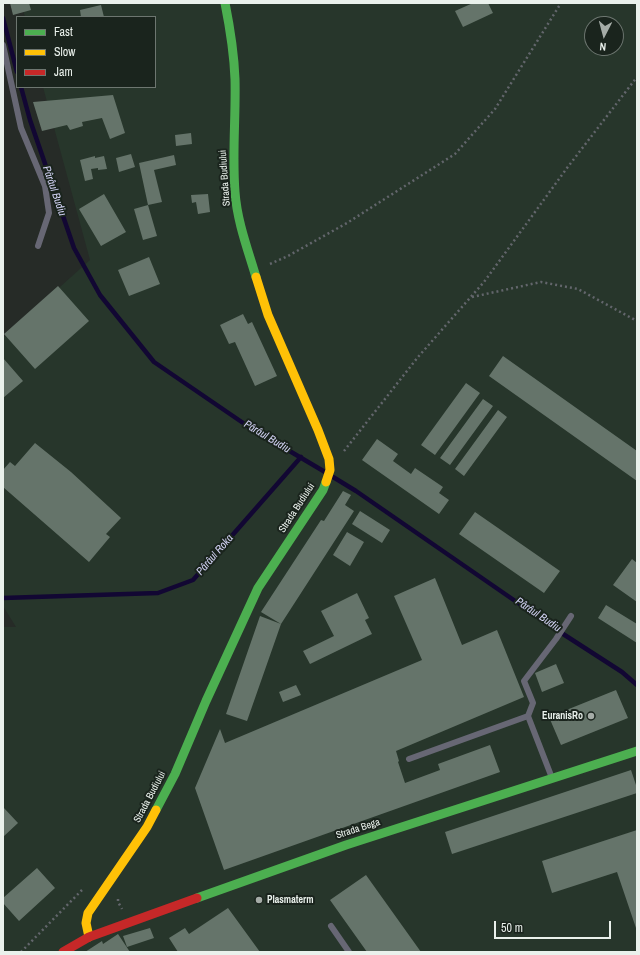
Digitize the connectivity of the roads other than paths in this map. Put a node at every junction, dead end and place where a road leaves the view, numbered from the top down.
1 (225, 3) edge
2 (3, 45) edge
3 (38, 246) dead end
4 (571, 616) dead end
5 (528, 716) junction
6 (637, 751) edge
7 (409, 759) dead end
8 (553, 779) junction
9 (330, 926) dead end
10 (89, 937) junction
11 (63, 952) edge
12 (349, 952) edge

1 - 10 street, Strada Budiului
2 - 3 lane
4 - 5 lane
5 - 7 lane
5 - 8 lane
6 - 8 street, Strada Bega
8 - 10 street, Strada Bega
9 - 12 lane
10 - 11 street

